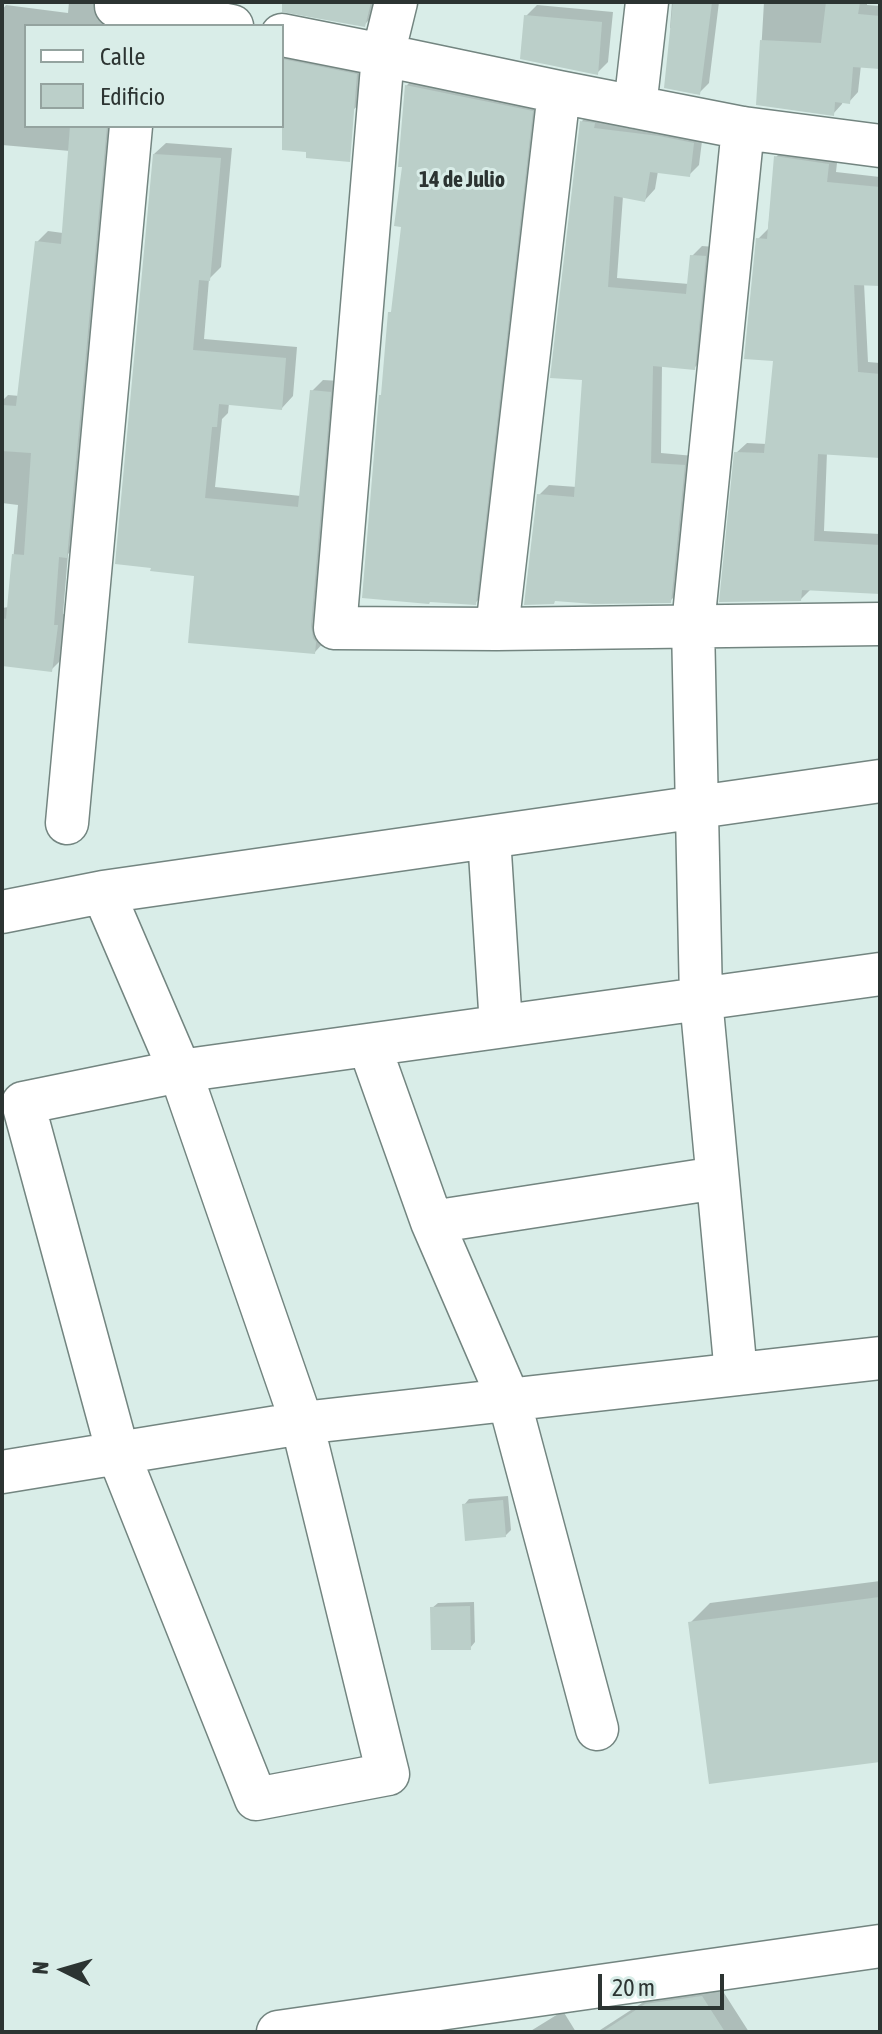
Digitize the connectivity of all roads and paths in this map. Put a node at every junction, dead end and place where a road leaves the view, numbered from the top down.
1 (396, 2) edge
2 (647, 2) edge
3 (152, 11) edge
4 (221, 24) edge
5 (284, 35) edge
6 (383, 55) junction
7 (559, 92) junction
8 (635, 107) junction
9 (131, 128) edge
10 (743, 128) junction
11 (880, 146) edge
12 (880, 624) edge
13 (693, 625) junction
14 (497, 629) junction
15 (880, 781) edge
16 (698, 807) junction
17 (67, 823) dead end
18 (489, 837) junction
19 (103, 892) junction
20 (2, 912) edge
21 (880, 974) edge
22 (701, 999) junction
23 (501, 1026) junction
24 (369, 1045) junction
25 (180, 1071) junction
26 (717, 1178) junction
27 (432, 1222) junction
28 (880, 1358) edge
29 (736, 1374) junction
30 (509, 1400) junction
31 (302, 1423) junction
32 (118, 1453) junction
33 (2, 1472) edge
34 (597, 1729) dead end
35 (880, 1946) edge
36 (278, 2032) edge

1 - 6 street
2 - 8 street
3 - 4 street
5 - 6 street
6 - 7 street
6 - 14 street
7 - 8 street
7 - 14 street
8 - 10 street
9 - 17 street
10 - 11 street
10 - 13 street
12 - 13 street
13 - 14 street
13 - 16 street
15 - 16 street
16 - 18 street
16 - 22 street
18 - 19 street
18 - 23 street
19 - 20 street
19 - 25 street
21 - 22 street
22 - 23 street
22 - 26 street
23 - 24 street
24 - 25 street
24 - 27 street
25 - 31 street
25 - 32 street
26 - 27 street
26 - 29 street
27 - 30 street
28 - 29 street
29 - 30 street
30 - 31 street
30 - 34 street
31 - 32 street
31 - 32 street
32 - 33 street
35 - 36 street

